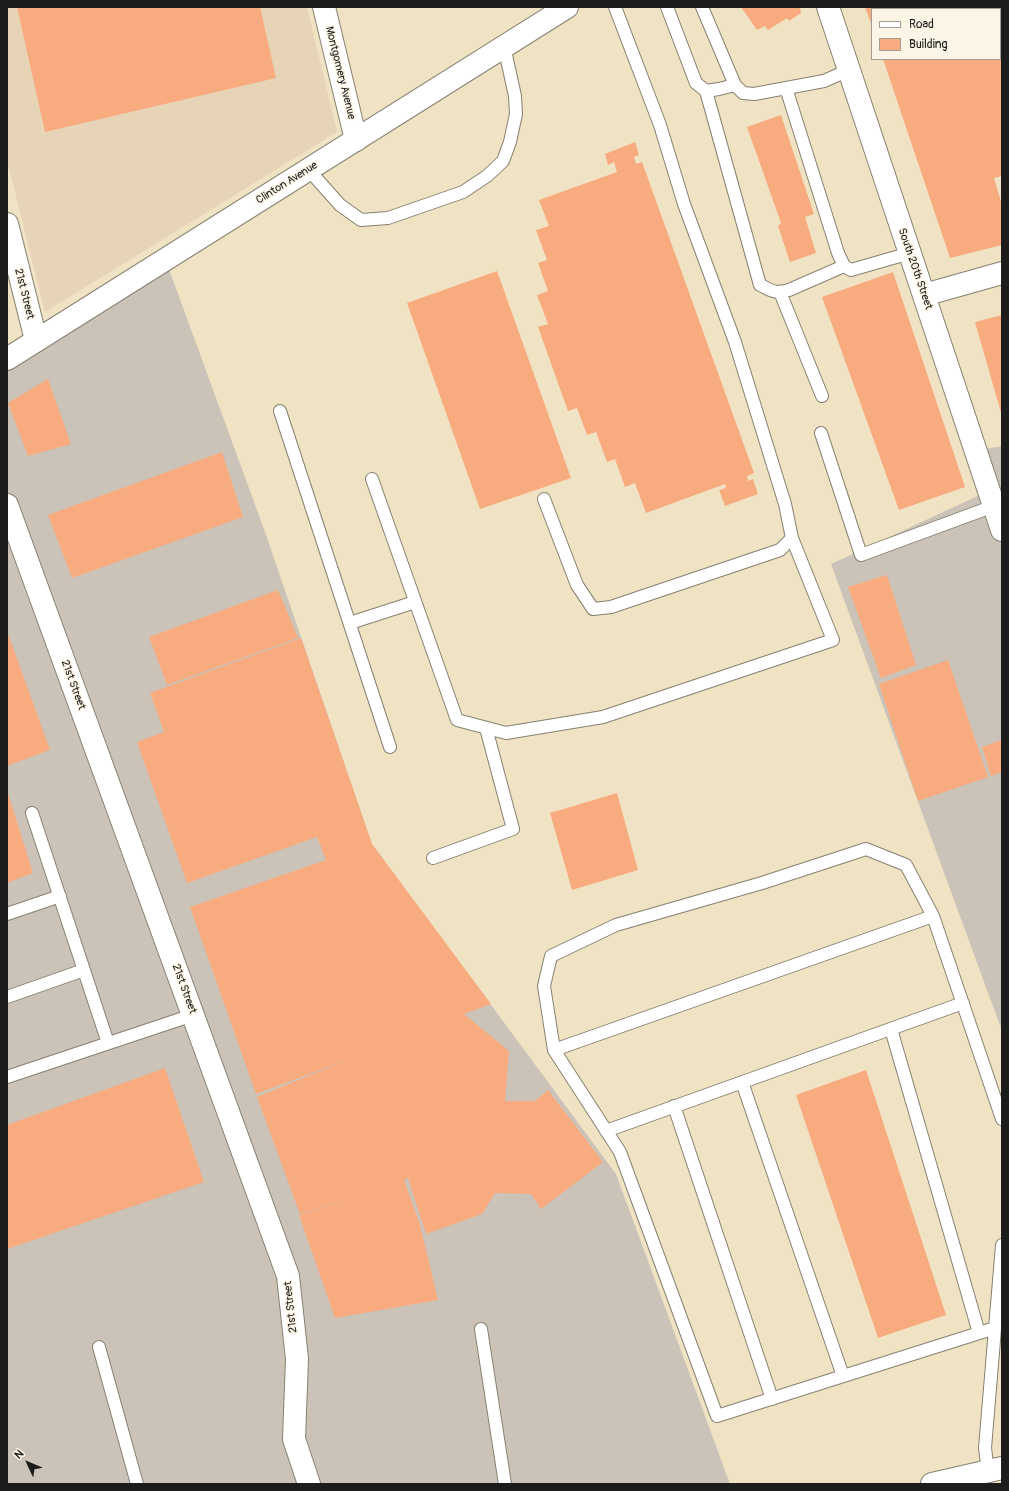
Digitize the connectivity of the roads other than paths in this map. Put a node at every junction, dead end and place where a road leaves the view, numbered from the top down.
1 (324, 7) edge
2 (567, 7) edge
3 (615, 7) edge
4 (667, 7) edge
5 (702, 7) edge
6 (828, 7) edge
7 (504, 46) junction
8 (849, 70) junction
9 (735, 85) junction
10 (786, 88) junction
11 (706, 91) junction
12 (356, 140) junction
13 (308, 169) junction
14 (7, 224) edge
15 (910, 253) junction
16 (844, 266) junction
17 (1002, 273) edge
18 (780, 292) junction
19 (924, 295) junction
20 (36, 340) junction
21 (7, 359) edge
22 (822, 396) dead end
23 (280, 411) dead end
24 (821, 433) dead end
25 (372, 479) dead end
26 (544, 499) dead end
27 (7, 505) edge
28 (994, 506) junction
29 (1002, 530) edge
30 (792, 538) junction
31 (415, 602) junction
32 (350, 623) junction
33 (486, 728) junction
34 (390, 747) dead end
35 (32, 813) dead end
36 (433, 858) dead end
37 (60, 896) junction
38 (7, 914) edge
39 (933, 916) junction
40 (84, 970) junction
41 (7, 998) edge
42 (963, 1003) junction
43 (193, 1015) junction
44 (891, 1029) junction
45 (108, 1043) junction
46 (554, 1050) junction
47 (7, 1077) edge
48 (742, 1082) junction
49 (674, 1106) junction
50 (1002, 1118) edge
51 (606, 1131) junction
52 (1002, 1245) edge
53 (995, 1328) junction
54 (481, 1329) dead end
55 (979, 1334) junction
56 (99, 1348) dead end
57 (843, 1376) junction
58 (772, 1398) junction
59 (995, 1470) edge
60 (137, 1484) edge
61 (309, 1484) edge
62 (506, 1484) edge
63 (932, 1484) edge

1 - 12 street, Montgomery Avenue
2 - 7 street, Clinton Avenue
3 - 30 lane
4 - 11 lane
5 - 9 lane
6 - 8 street, South 20th Street
7 - 12 street, Clinton Avenue
7 - 13 lane
8 - 10 lane
8 - 15 street, South 20th Street
9 - 10 lane
9 - 11 lane
10 - 16 lane
11 - 18 lane
12 - 13 street, Clinton Avenue
13 - 20 street, Clinton Avenue
14 - 20 street, 21st Street
15 - 16 lane
15 - 19 street, South 20th Street
16 - 18 lane
17 - 19 street
18 - 22 lane
19 - 28 street, South 20th Street
20 - 21 street, Clinton Avenue
23 - 32 lane
24 - 28 lane
25 - 31 lane
26 - 30 lane
27 - 43 street, 21st Street
28 - 29 street, South 20th Street
30 - 33 lane
31 - 32 lane
31 - 33 lane
32 - 34 lane
33 - 36 lane
35 - 37 lane
37 - 38 lane
37 - 40 lane
39 - 42 lane
39 - 46 lane
39 - 46 lane
40 - 41 lane
40 - 45 lane
42 - 44 lane
42 - 50 lane
43 - 45 lane
43 - 61 street, 21st Street
44 - 48 lane
44 - 55 lane
45 - 47 lane
46 - 51 lane
48 - 49 lane
48 - 57 lane
49 - 51 lane
49 - 58 lane
51 - 58 lane
52 - 53 lane
53 - 55 lane
53 - 59 lane
54 - 62 lane
55 - 57 lane
56 - 60 lane
57 - 58 lane
59 - 63 street

